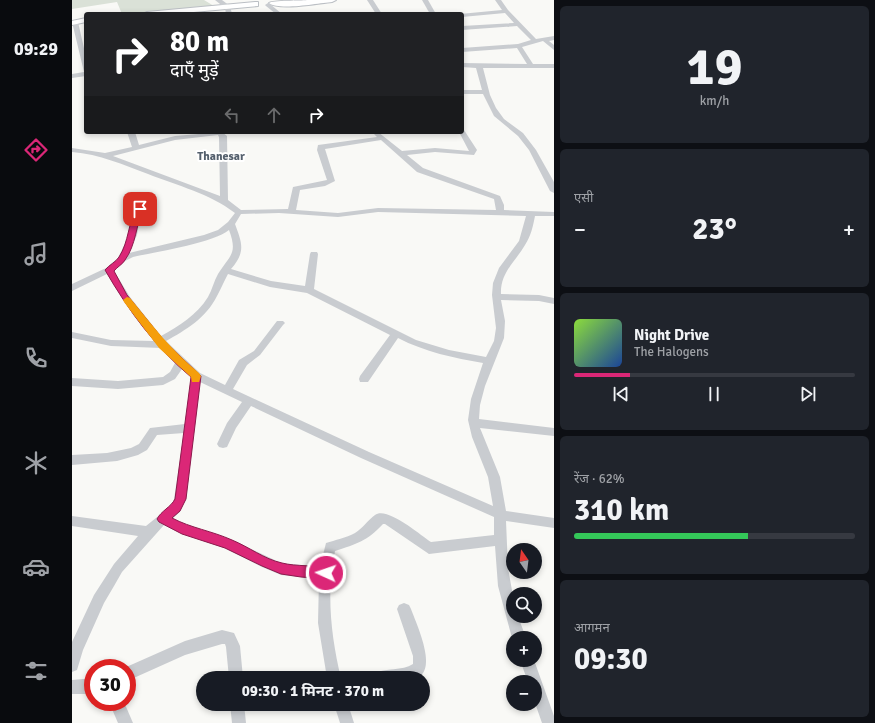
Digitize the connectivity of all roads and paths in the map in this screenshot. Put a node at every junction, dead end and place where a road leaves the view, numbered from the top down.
1 (218, 0) edge
2 (306, 0) edge
3 (332, 0) edge
4 (370, 0) edge
5 (425, 0) edge
6 (498, 0) edge
7 (254, 2) edge
8 (272, 2) edge
9 (229, 10) edge
10 (506, 11) junction
11 (189, 12) edge
12 (279, 12) edge
13 (378, 12) edge
14 (432, 12) edge
15 (464, 15) edge
16 (84, 20) edge
17 (74, 22) edge
18 (518, 24) junction
19 (464, 28) edge
20 (554, 38) edge
21 (545, 40) junction
22 (535, 41) junction
23 (519, 46) junction
24 (554, 48) edge
25 (464, 50) edge
26 (84, 64) edge
27 (464, 65) edge
28 (479, 66) junction
29 (554, 66) edge
30 (532, 67) junction
31 (84, 73) edge
32 (72, 76) edge
33 (464, 92) edge
34 (486, 92) junction
35 (132, 134) edge
36 (199, 134) edge
37 (220, 134) edge
38 (464, 134) edge
39 (379, 135) edge
40 (136, 147) junction
41 (72, 150) edge
42 (401, 153) junction
43 (107, 155) junction
44 (553, 187) edge
45 (149, 196) dead end
46 (224, 201) junction
47 (240, 212) junction
48 (292, 212) junction
49 (500, 212) junction
50 (531, 213) junction
51 (554, 214) edge
52 (231, 224) junction
53 (314, 254) dead end
54 (122, 259) junction
55 (109, 270) junction
56 (226, 270) junction
57 (72, 288) edge
58 (309, 290) junction
59 (497, 297) junction
60 (554, 301) edge
61 (280, 323) dead end
62 (396, 334) junction
63 (72, 335) edge
64 (161, 343) junction
65 (489, 361) junction
66 (180, 363) junction
67 (196, 376) junction
68 (364, 379) dead end
69 (72, 382) edge
70 (227, 391) junction
71 (249, 401) junction
72 (474, 423) junction
73 (190, 428) junction
74 (554, 432) edge
75 (223, 444) dead end
76 (72, 460) edge
77 (501, 515) junction
78 (163, 519) junction
79 (72, 521) edge
80 (554, 523) edge
81 (149, 532) junction
82 (502, 540) junction
83 (326, 573) junction
84 (404, 609) dead end
85 (517, 631) edge
86 (74, 649) edge
87 (72, 665) edge
88 (136, 670) edge
89 (235, 671) edge
90 (333, 671) edge
91 (414, 671) edge
92 (72, 687) edge
93 (84, 687) edge
94 (542, 702) edge
95 (120, 711) edge
96 (238, 711) edge
97 (343, 711) edge
98 (126, 723) edge
99 (239, 723) edge
100 (346, 723) edge
101 (549, 723) edge

1 - 9 street
2 - 8 main road
3 - 8 main road
4 - 13 street
5 - 14 street
6 - 10 street
7 - 8 main road
7 - 9 main road
8 - 12 street
9 - 11 main road
10 - 15 street
10 - 18 street
16 - 17 main road
17 - 26 street
18 - 19 street
18 - 22 street
20 - 21 street
21 - 22 street
21 - 24 street
22 - 23 street
23 - 25 street
23 - 30 street
27 - 28 street
28 - 30 street
28 - 34 street
29 - 30 street
31 - 32 street
33 - 34 street
34 - 44 street
35 - 40 street
36 - 40 street
37 - 46 street
38 - 42 street
39 - 42 street
39 - 48 street
40 - 43 street
41 - 43 street
42 - 49 street
43 - 46 street
45 - 54 street
46 - 47 street
47 - 48 street
47 - 52 street
48 - 49 street
49 - 50 street
50 - 51 street
50 - 59 street
52 - 54 street
52 - 56 street
53 - 58 street
54 - 55 street
55 - 57 street
55 - 64 street
56 - 58 street
56 - 64 street
58 - 62 street
59 - 60 street
59 - 65 street
61 - 70 street
62 - 65 street
62 - 68 street
63 - 64 street
64 - 66 street
65 - 72 street
66 - 67 street
66 - 69 street
67 - 70 street
67 - 73 street
70 - 71 street
71 - 75 street
71 - 77 street
72 - 74 street
72 - 77 street
73 - 76 street
73 - 78 street
77 - 80 street
77 - 82 street
78 - 81 street
78 - 83 street
79 - 81 street
81 - 86 street
82 - 83 street
82 - 85 street
83 - 90 street
84 - 91 street
86 - 87 street
88 - 89 street
92 - 93 street
94 - 101 street
95 - 98 street
96 - 99 street
97 - 100 street

